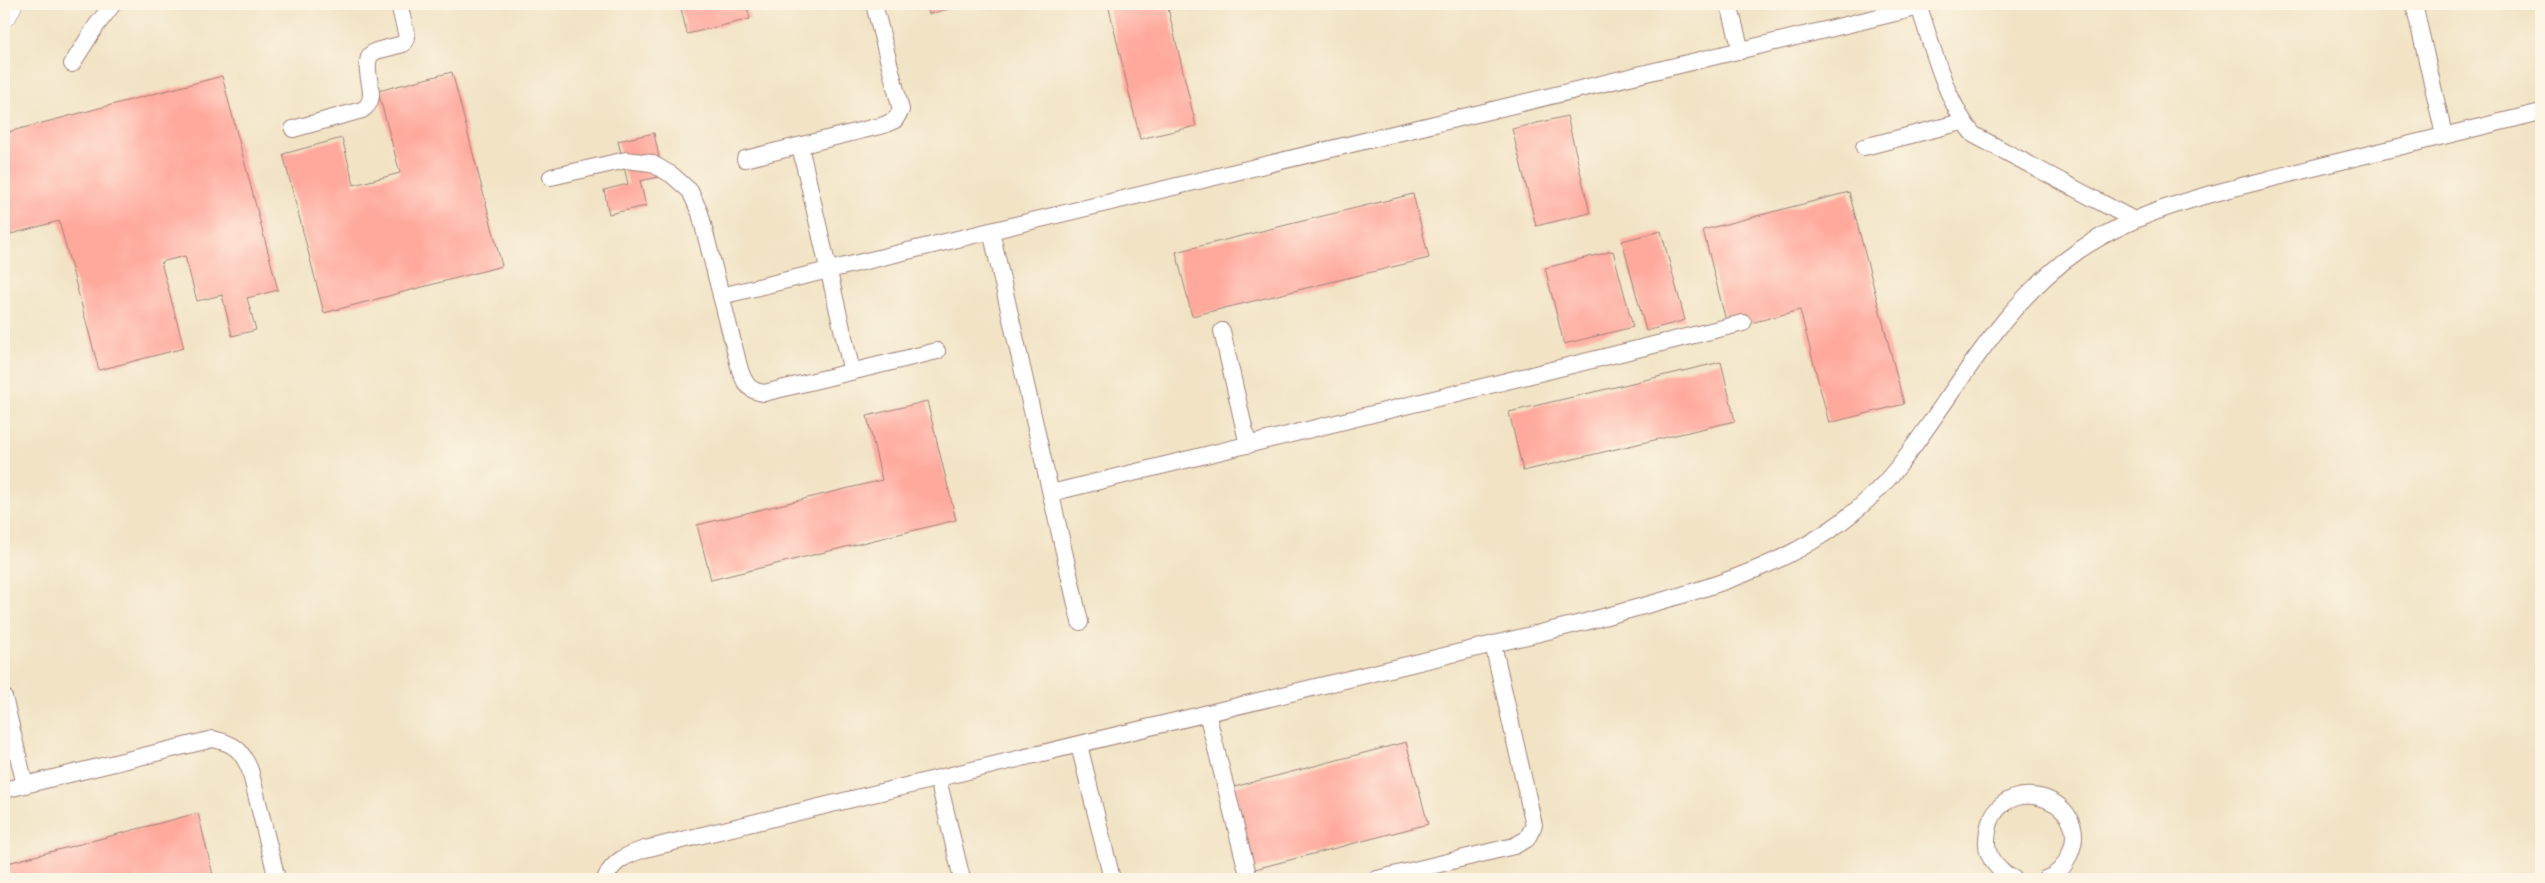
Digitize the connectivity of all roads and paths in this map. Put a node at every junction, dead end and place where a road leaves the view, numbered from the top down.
1 (8, 4) edge
2 (113, 4) edge
3 (399, 4) edge
4 (874, 4) edge
5 (1729, 4) edge
6 (2414, 4) edge
7 (1919, 6) edge
8 (4, 12) edge
9 (1741, 51) junction
10 (72, 64) dead end
11 (2541, 112) edge
12 (1962, 122) junction
13 (293, 129) dead end
14 (2444, 135) junction
15 (800, 146) junction
16 (1864, 147) dead end
17 (745, 159) dead end
18 (551, 177) dead end
19 (2134, 220) junction
20 (991, 231) junction
21 (829, 270) junction
22 (721, 296) junction
23 (1743, 323) dead end
24 (1222, 331) dead end
25 (938, 351) dead end
26 (852, 372) junction
27 (1248, 444) junction
28 (1050, 493) junction
29 (1080, 622) dead end
30 (1493, 644) junction
31 (4, 697) edge
32 (1207, 713) junction
33 (1079, 745) junction
34 (938, 779) junction
35 (24, 785) junction
36 (4, 790) edge
37 (277, 879) edge
38 (605, 879) edge
39 (962, 879) edge
40 (1112, 879) edge
41 (1248, 879) edge
42 (1378, 879) edge
43 (2014, 879) edge
44 (2050, 879) edge

1 - 8 street
2 - 10 lane
3 - 13 lane
4 - 15 lane
5 - 9 lane
6 - 14 lane
7 - 9 lane
7 - 12 lane
9 - 20 lane
11 - 14 lane
12 - 16 lane
12 - 19 lane
14 - 19 lane
15 - 17 lane
15 - 21 lane
18 - 22 lane
19 - 30 lane
20 - 21 lane
20 - 28 lane
21 - 22 lane
21 - 26 lane
22 - 26 lane
23 - 27 lane
24 - 27 lane
25 - 26 lane
27 - 28 lane
28 - 29 lane
30 - 32 lane
30 - 42 lane
31 - 35 lane
32 - 33 lane
32 - 41 lane
33 - 34 lane
33 - 40 lane
34 - 38 lane
34 - 39 lane
35 - 36 lane
35 - 37 lane
43 - 44 lane

